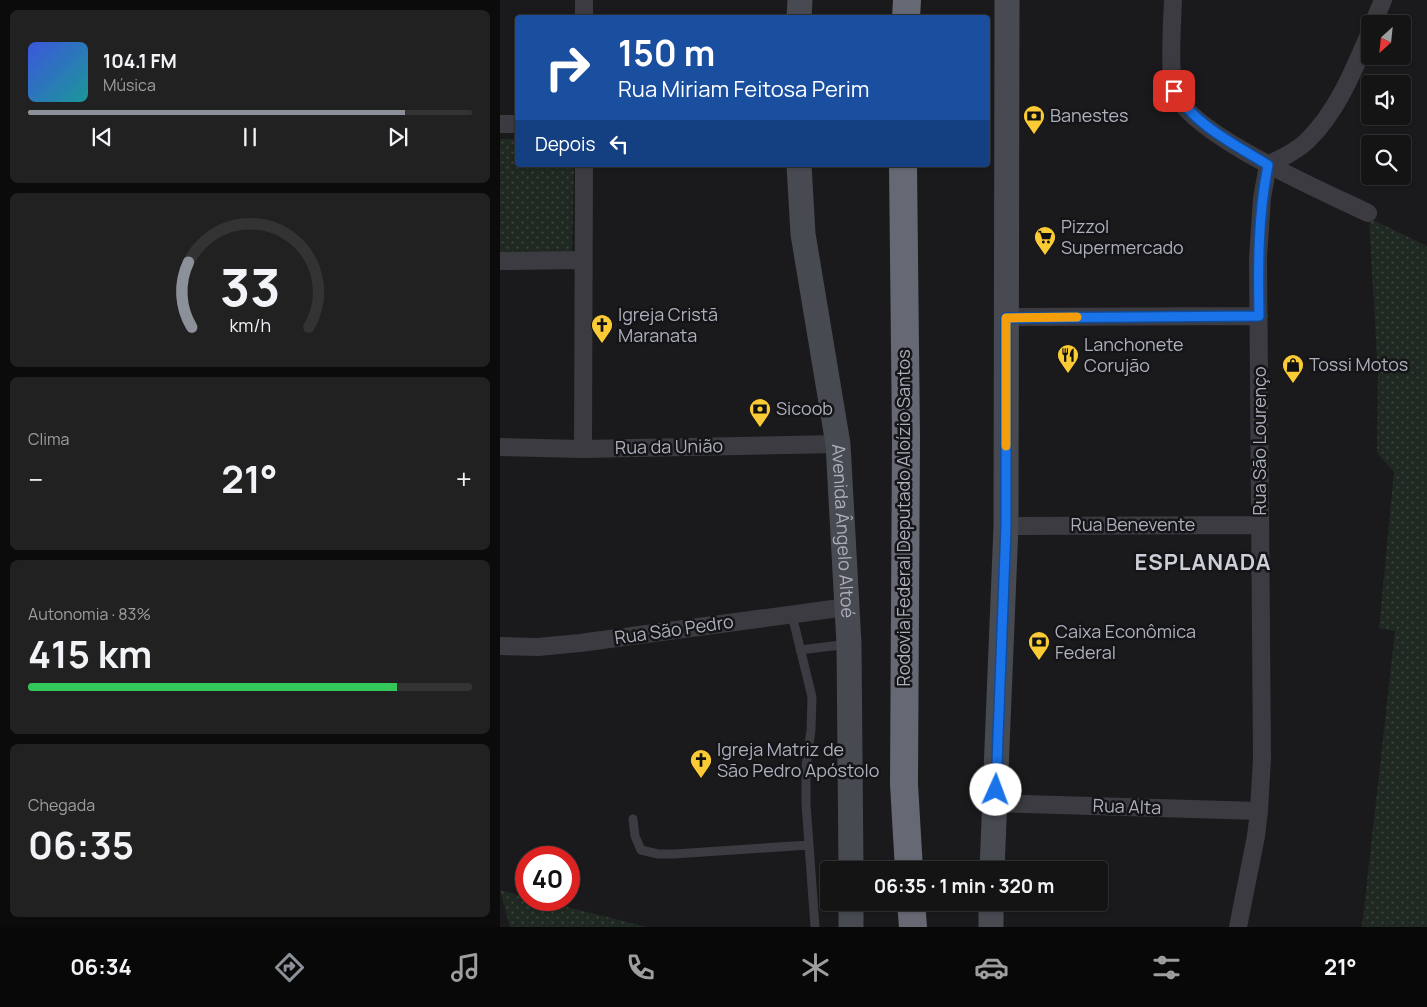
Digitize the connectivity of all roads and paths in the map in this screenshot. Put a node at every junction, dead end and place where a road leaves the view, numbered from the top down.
1 (584, 0) edge
2 (800, 0) edge
3 (1008, 0) edge
4 (1173, 0) edge
5 (1383, 0) edge
6 (584, 15) edge
7 (799, 15) edge
8 (1377, 15) edge
9 (1361, 52) edge
10 (500, 124) edge
11 (515, 124) edge
12 (1268, 165) junction
13 (584, 167) edge
14 (799, 167) edge
15 (903, 167) edge
16 (1368, 213) dead end
17 (583, 260) junction
18 (500, 261) edge
19 (1259, 316) junction
20 (1006, 318) junction
21 (838, 444) junction
22 (500, 447) edge
23 (583, 449) junction
24 (1260, 524) junction
25 (1006, 526) junction
26 (847, 607) junction
27 (792, 615) junction
28 (849, 644) junction
29 (500, 646) edge
30 (800, 650) junction
31 (995, 803) junction
32 (1259, 811) junction
33 (633, 819) dead end
34 (809, 845) junction
35 (850, 861) edge
36 (908, 861) edge
37 (992, 861) edge
38 (851, 911) edge
39 (912, 911) edge
40 (991, 911) edge
41 (814, 927) edge
42 (851, 927) edge
43 (913, 927) edge
44 (991, 927) edge
45 (1238, 927) edge

1 - 6 street
2 - 7 street
3 - 20 street
4 - 12 street
5 - 8 street
9 - 12 street
10 - 11 street
12 - 16 street
12 - 19 street, Rua São Lourenço
13 - 17 street
14 - 21 street, Avenida Ângelo Altoé
15 - 36 highway, Rodovia Federal Deputado Aloízio Santos
17 - 18 street
17 - 23 street
19 - 20 street
19 - 24 street, Rua São Lourenço
20 - 25 street
21 - 23 street, Rua da União
21 - 26 street, Avenida Ângelo Altoé
22 - 23 street, Rua da União
24 - 25 street, Rua Benevente
24 - 32 street, Rua São Lourenço
25 - 31 street
26 - 27 street, Rua São Pedro
26 - 28 street, Avenida Ângelo Altoé
27 - 29 street, Rua São Pedro
27 - 30 lane
28 - 30 lane
28 - 35 street, Avenida Ângelo Altoé
30 - 34 lane
31 - 32 street, Rua Alta
31 - 37 street
32 - 45 street, Rua São Lourenço
33 - 34 lane
34 - 41 lane
38 - 42 street
39 - 43 highway
40 - 44 street

